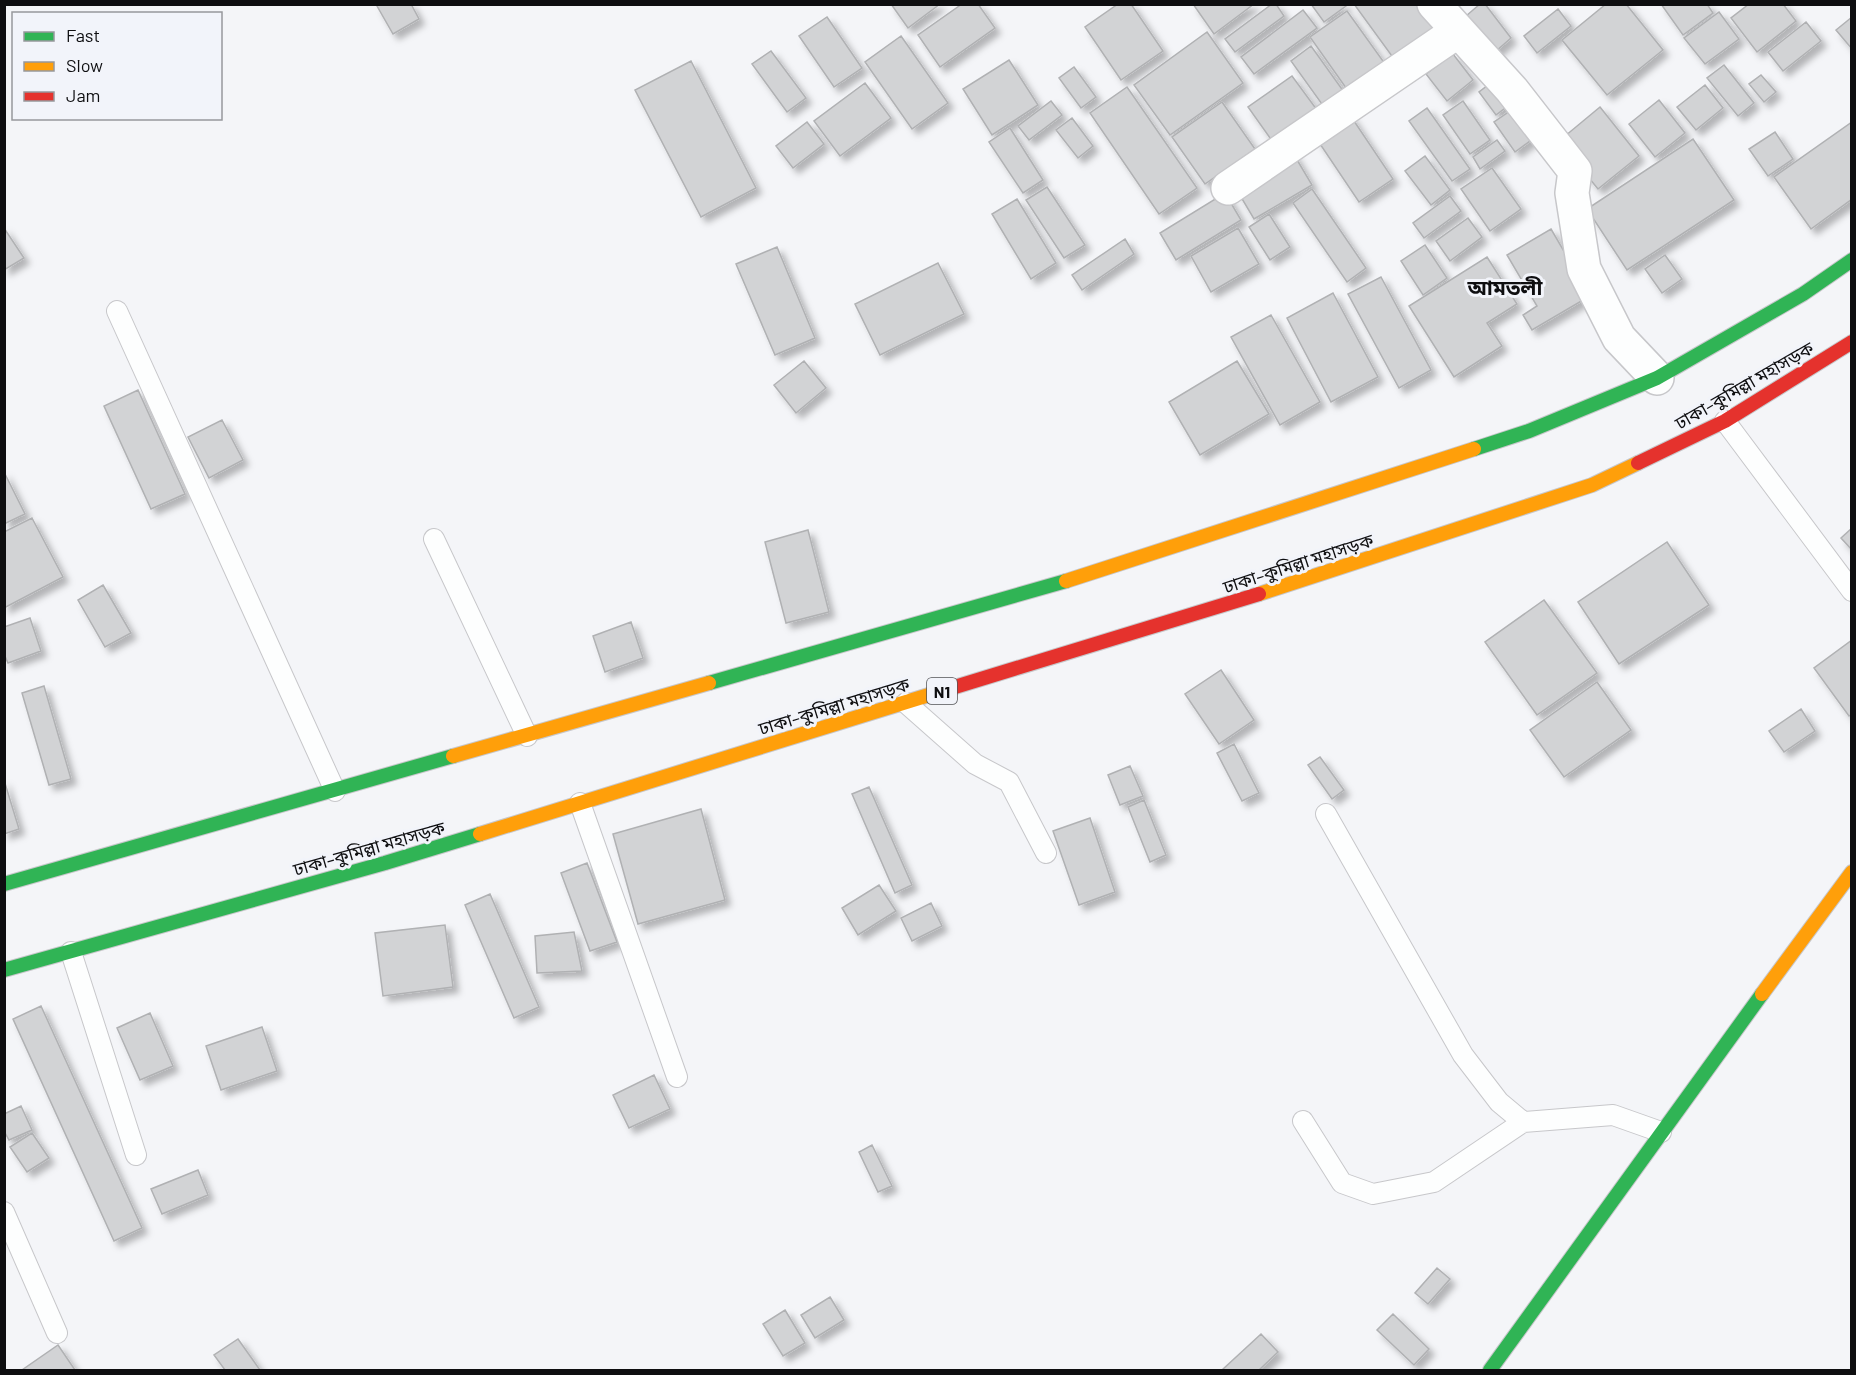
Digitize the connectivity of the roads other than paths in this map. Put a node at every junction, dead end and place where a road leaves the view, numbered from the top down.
1 (1434, 4) edge
2 (1458, 31) junction
3 (1228, 188) dead end
4 (1851, 260) edge
5 (117, 310) dead end
6 (1851, 342) edge
7 (1657, 378) junction
8 (1725, 421) junction
9 (434, 539) dead end
10 (1851, 591) edge
11 (906, 703) junction
12 (527, 736) junction
13 (335, 791) junction
14 (580, 803) junction
15 (1326, 814) dead end
16 (1046, 853) dead end
17 (1851, 872) edge
18 (4, 884) edge
19 (71, 952) junction
20 (4, 970) edge
21 (677, 1077) dead end
22 (1303, 1121) dead end
23 (1523, 1122) junction
24 (1661, 1132) junction
25 (136, 1155) dead end
26 (4, 1212) edge
27 (57, 1334) dead end
28 (1490, 1371) edge

1 - 2 street
2 - 3 street
2 - 7 street
4 - 7 main road
5 - 13 lane
6 - 8 main road, ঢাকা–কুমিল্লা মহাসড়ক / N1
7 - 12 main road
8 - 10 lane
8 - 11 main road, ঢাকা–কুমিল্লা মহাসড়ক / N1
9 - 12 lane
11 - 14 main road, ঢাকা–কুমিল্লা মহাসড়ক / N1
11 - 16 lane
12 - 13 main road
13 - 18 main road
14 - 19 main road, ঢাকা–কুমিল্লা মহাসড়ক / N1
14 - 21 lane
15 - 23 lane
17 - 24 main road
19 - 20 main road, ঢাকা–কুমিল্লা মহাসড়ক / N1
19 - 25 lane
22 - 23 lane
23 - 24 lane
24 - 28 main road
26 - 27 lane

